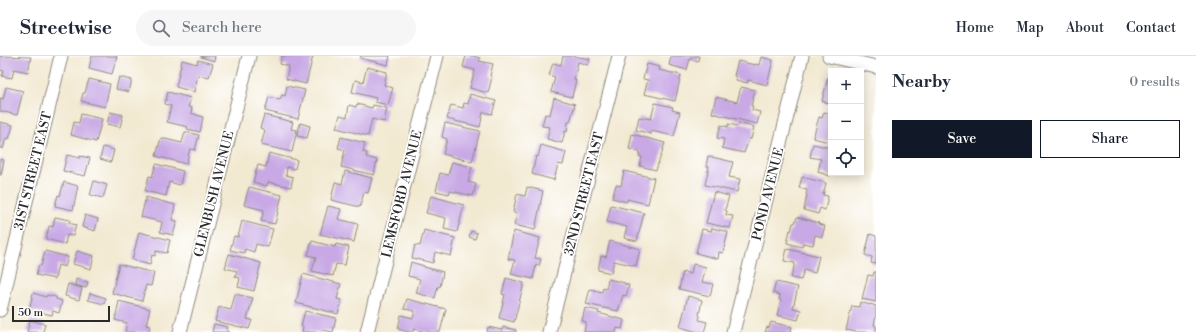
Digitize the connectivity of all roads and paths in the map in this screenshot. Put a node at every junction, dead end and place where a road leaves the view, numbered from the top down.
1 (61, 56) edge
2 (249, 56) edge
3 (437, 56) edge
4 (619, 56) edge
5 (802, 56) edge
6 (829, 56) edge
7 (876, 67) edge
8 (0, 310) edge
9 (180, 332) edge
10 (367, 332) edge
11 (549, 332) edge
12 (733, 332) edge

1 - 8 street, 31ST STREET EAST
2 - 9 street, GLENBUSH AVENUE
3 - 10 street, LEMSFORD AVENUE
4 - 11 street, 32ND STREET EAST
5 - 12 street, POND AVENUE
6 - 7 street

